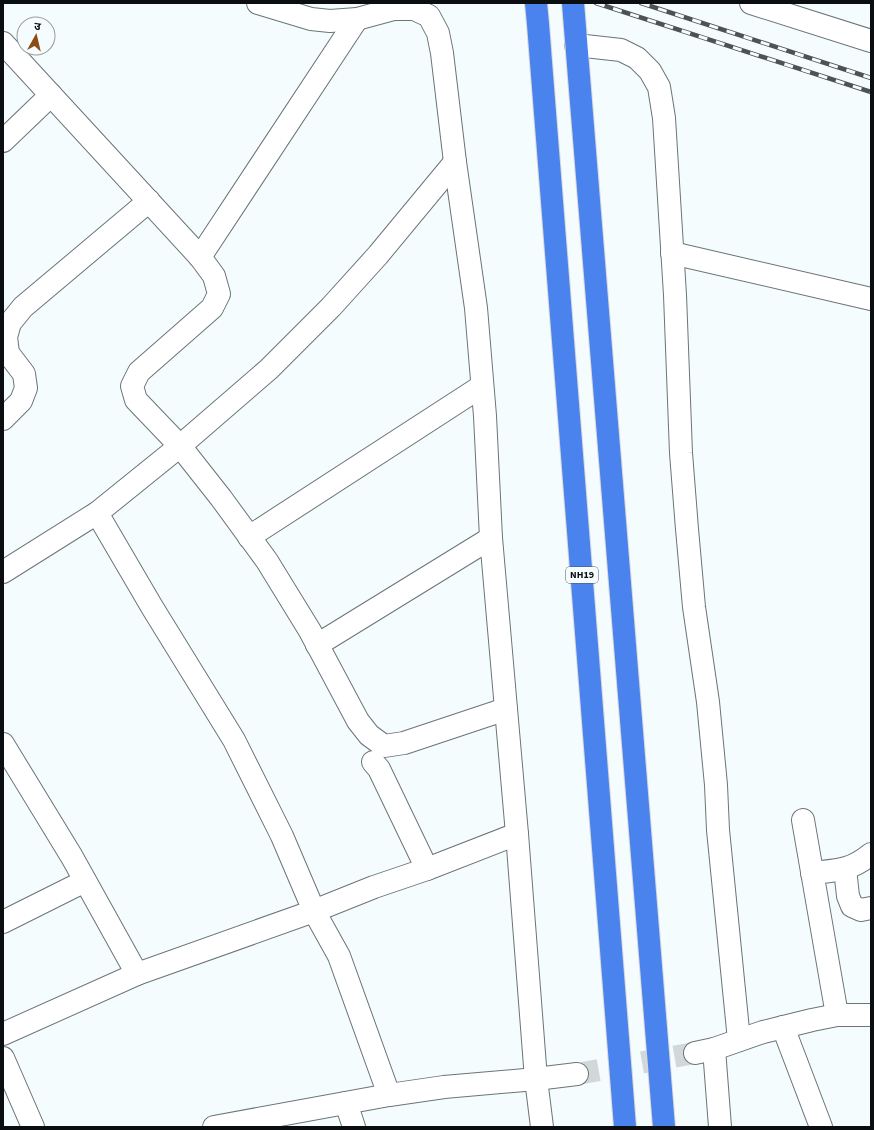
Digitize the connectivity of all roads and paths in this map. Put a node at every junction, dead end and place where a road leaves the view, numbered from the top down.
1 (258, 3) edge
2 (573, 3) edge
3 (751, 3) edge
4 (798, 9) edge
5 (537, 13) edge
6 (357, 19) junction
7 (576, 40) junction
8 (871, 41) edge
9 (3, 43) edge
10 (51, 95) junction
11 (3, 141) edge
12 (455, 162) junction
13 (149, 201) junction
14 (672, 253) junction
15 (200, 257) junction
16 (871, 299) edge
17 (6, 350) edge
18 (482, 386) junction
19 (3, 419) edge
20 (180, 446) junction
21 (97, 512) junction
22 (249, 537) junction
23 (491, 538) junction
24 (3, 572) edge
25 (317, 645) junction
26 (506, 709) junction
27 (3, 744) edge
28 (373, 762) dead end
29 (803, 820) dead end
30 (517, 834) junction
31 (871, 854) edge
32 (427, 869) junction
33 (845, 869) junction
34 (812, 873) junction
35 (85, 881) junction
36 (871, 908) edge
37 (314, 911) junction
38 (3, 922) edge
39 (137, 974) junction
40 (871, 1015) edge
41 (837, 1016) junction
42 (784, 1027) junction
43 (3, 1034) edge
44 (739, 1040) junction
45 (3, 1058) edge
46 (577, 1074) tunnel mouth
47 (536, 1079) junction
48 (389, 1095) junction
49 (346, 1103) junction
50 (33, 1127) edge
51 (214, 1127) edge
52 (354, 1127) edge
53 (542, 1127) edge
54 (625, 1127) edge
55 (664, 1127) edge
56 (720, 1127) edge
57 (821, 1127) edge

1 - 6 street
2 - 7 highway
3 - 4 street
4 - 8 street
5 - 54 highway, NH19
6 - 12 street
6 - 15 street
7 - 14 street
7 - 55 highway
9 - 10 street
10 - 11 street
10 - 13 street
12 - 18 street
12 - 20 street
13 - 15 street
13 - 17 street
14 - 16 street
14 - 44 street
15 - 20 street
17 - 19 street
18 - 22 street
18 - 23 street
20 - 21 street
20 - 22 street
21 - 24 street
21 - 37 street
22 - 25 street
23 - 25 street
23 - 26 street
25 - 26 street
26 - 30 street
27 - 35 street
28 - 32 street
29 - 34 street
30 - 32 street
30 - 47 street
31 - 33 street
32 - 37 street
33 - 34 street
33 - 36 street
34 - 41 street
35 - 38 street
35 - 39 street
37 - 39 street
37 - 48 street
39 - 43 street
40 - 41 street
41 - 42 street
42 - 44 street
42 - 57 street
44 - 56 street
45 - 50 street
46 - 47 street
47 - 48 street
47 - 53 street
48 - 49 street
49 - 51 street
49 - 52 street

